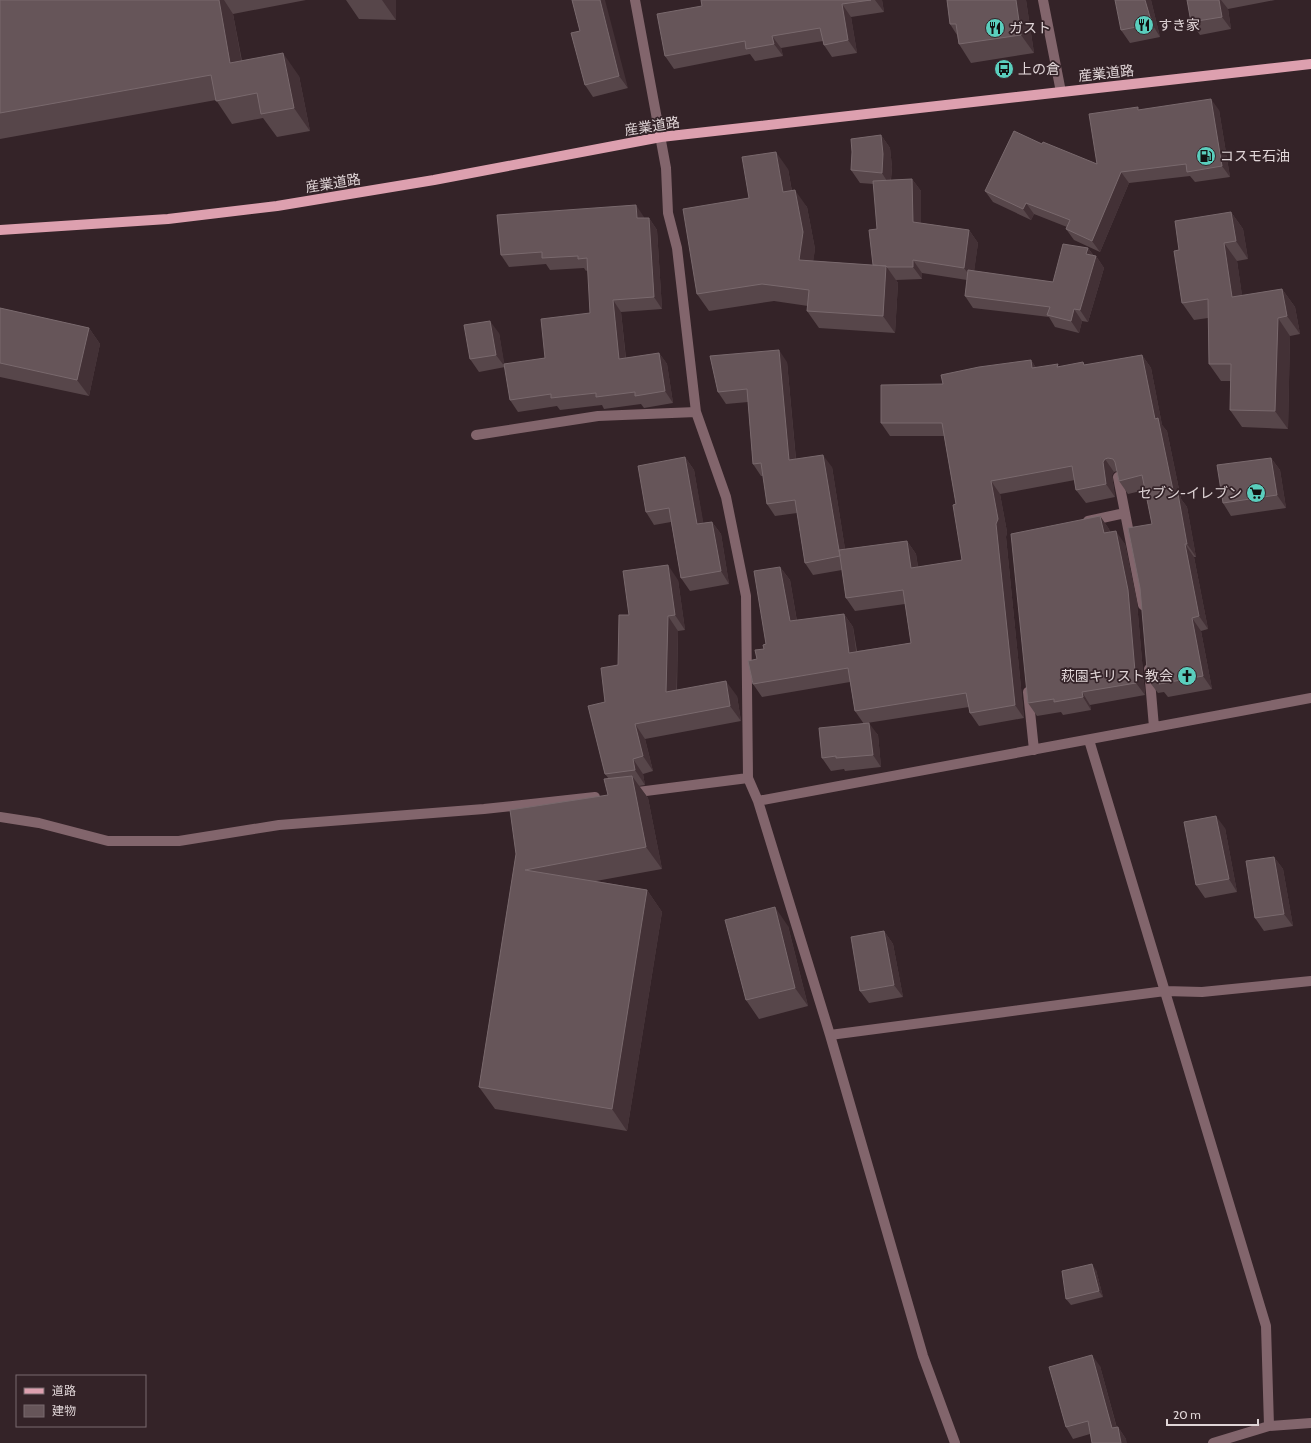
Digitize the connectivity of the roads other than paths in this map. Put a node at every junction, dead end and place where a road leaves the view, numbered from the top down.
1 (635, 0) edge
2 (1043, 0) edge
3 (1311, 64) edge
4 (1061, 92) junction
5 (661, 137) junction
6 (0, 230) edge
7 (696, 412) junction
8 (476, 435) dead end
9 (1118, 477) edge
10 (1125, 513) junction
11 (1080, 522) edge
12 (1144, 618) edge
13 (1148, 657) edge
14 (1026, 679) edge
15 (1311, 698) edge
16 (1154, 727) junction
17 (1089, 740) junction
18 (1034, 750) junction
19 (748, 778) junction
20 (617, 795) edge
21 (601, 797) edge
22 (758, 801) junction
23 (0, 817) edge
24 (1311, 981) edge
25 (1165, 991) junction
26 (830, 1035) junction
27 (1311, 1423) edge
28 (1269, 1426) junction
29 (955, 1443) edge
30 (1213, 1443) edge

1 - 5 street
2 - 4 street
3 - 4 main road, 産業道路
4 - 5 main road, 産業道路
5 - 6 main road, 産業道路
5 - 7 street
7 - 8 street
7 - 19 street
9 - 10 street
10 - 11 street
10 - 12 street
13 - 16 street
14 - 18 street
15 - 16 street
16 - 17 street
17 - 18 street
17 - 25 street
18 - 22 street
19 - 20 street
19 - 22 street
21 - 23 street
22 - 26 street
24 - 25 street
25 - 26 street
25 - 28 street
26 - 29 street
27 - 28 street
28 - 30 street

